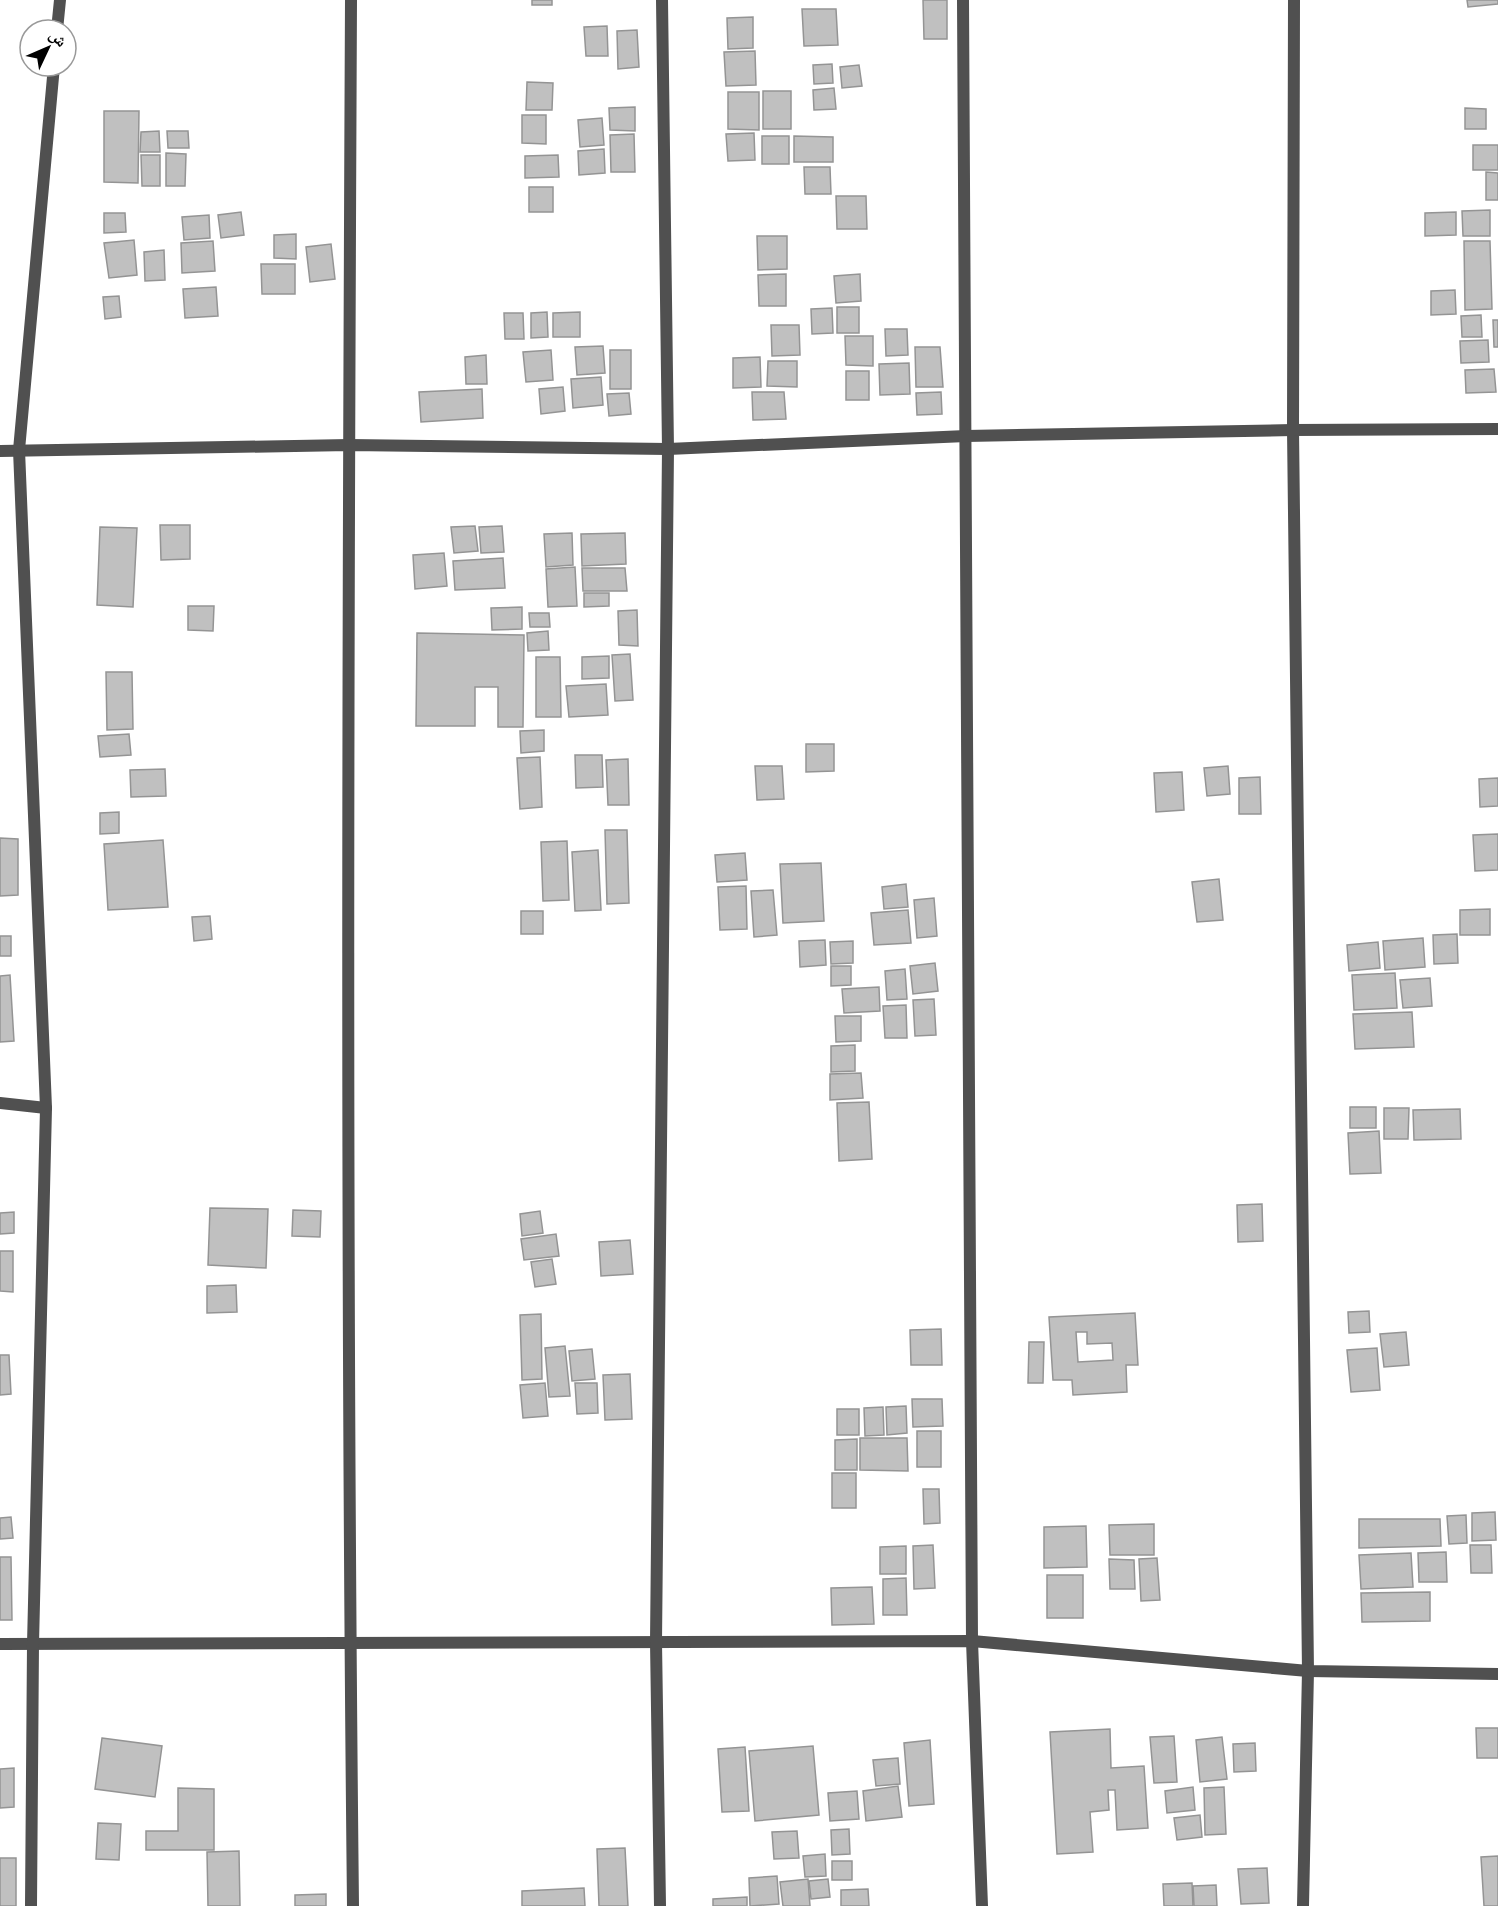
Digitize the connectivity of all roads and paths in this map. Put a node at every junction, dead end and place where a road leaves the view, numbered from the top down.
1 (60, 0) edge
2 (351, 0) edge
3 (663, 0) edge
4 (963, 0) edge
5 (1294, 0) edge
6 (58, 18) edge
7 (53, 78) edge
8 (1498, 429) edge
9 (1293, 430) junction
10 (966, 436) junction
11 (349, 446) junction
12 (668, 449) junction
13 (19, 450) junction
14 (0, 451) edge
15 (0, 1102) edge
16 (45, 1108) junction
17 (972, 1641) junction
18 (656, 1642) junction
19 (350, 1643) junction
20 (0, 1644) edge
21 (33, 1644) junction
22 (1308, 1671) junction
23 (1498, 1674) edge
24 (31, 1906) edge
25 (353, 1906) edge
26 (660, 1906) edge
27 (982, 1906) edge
28 (1303, 1906) edge

1 - 6 street
2 - 11 street
3 - 12 street
4 - 10 street
5 - 9 street
7 - 13 street
8 - 9 street
9 - 10 street
9 - 22 street
10 - 12 street
10 - 17 street
11 - 12 street
11 - 13 street
11 - 19 street
12 - 18 street
13 - 14 street
13 - 16 street
15 - 16 street
16 - 21 street
17 - 18 street
17 - 22 street
17 - 27 street
18 - 19 street
18 - 26 street
19 - 21 street
19 - 25 street
20 - 21 street
21 - 24 street
22 - 23 street
22 - 28 street

